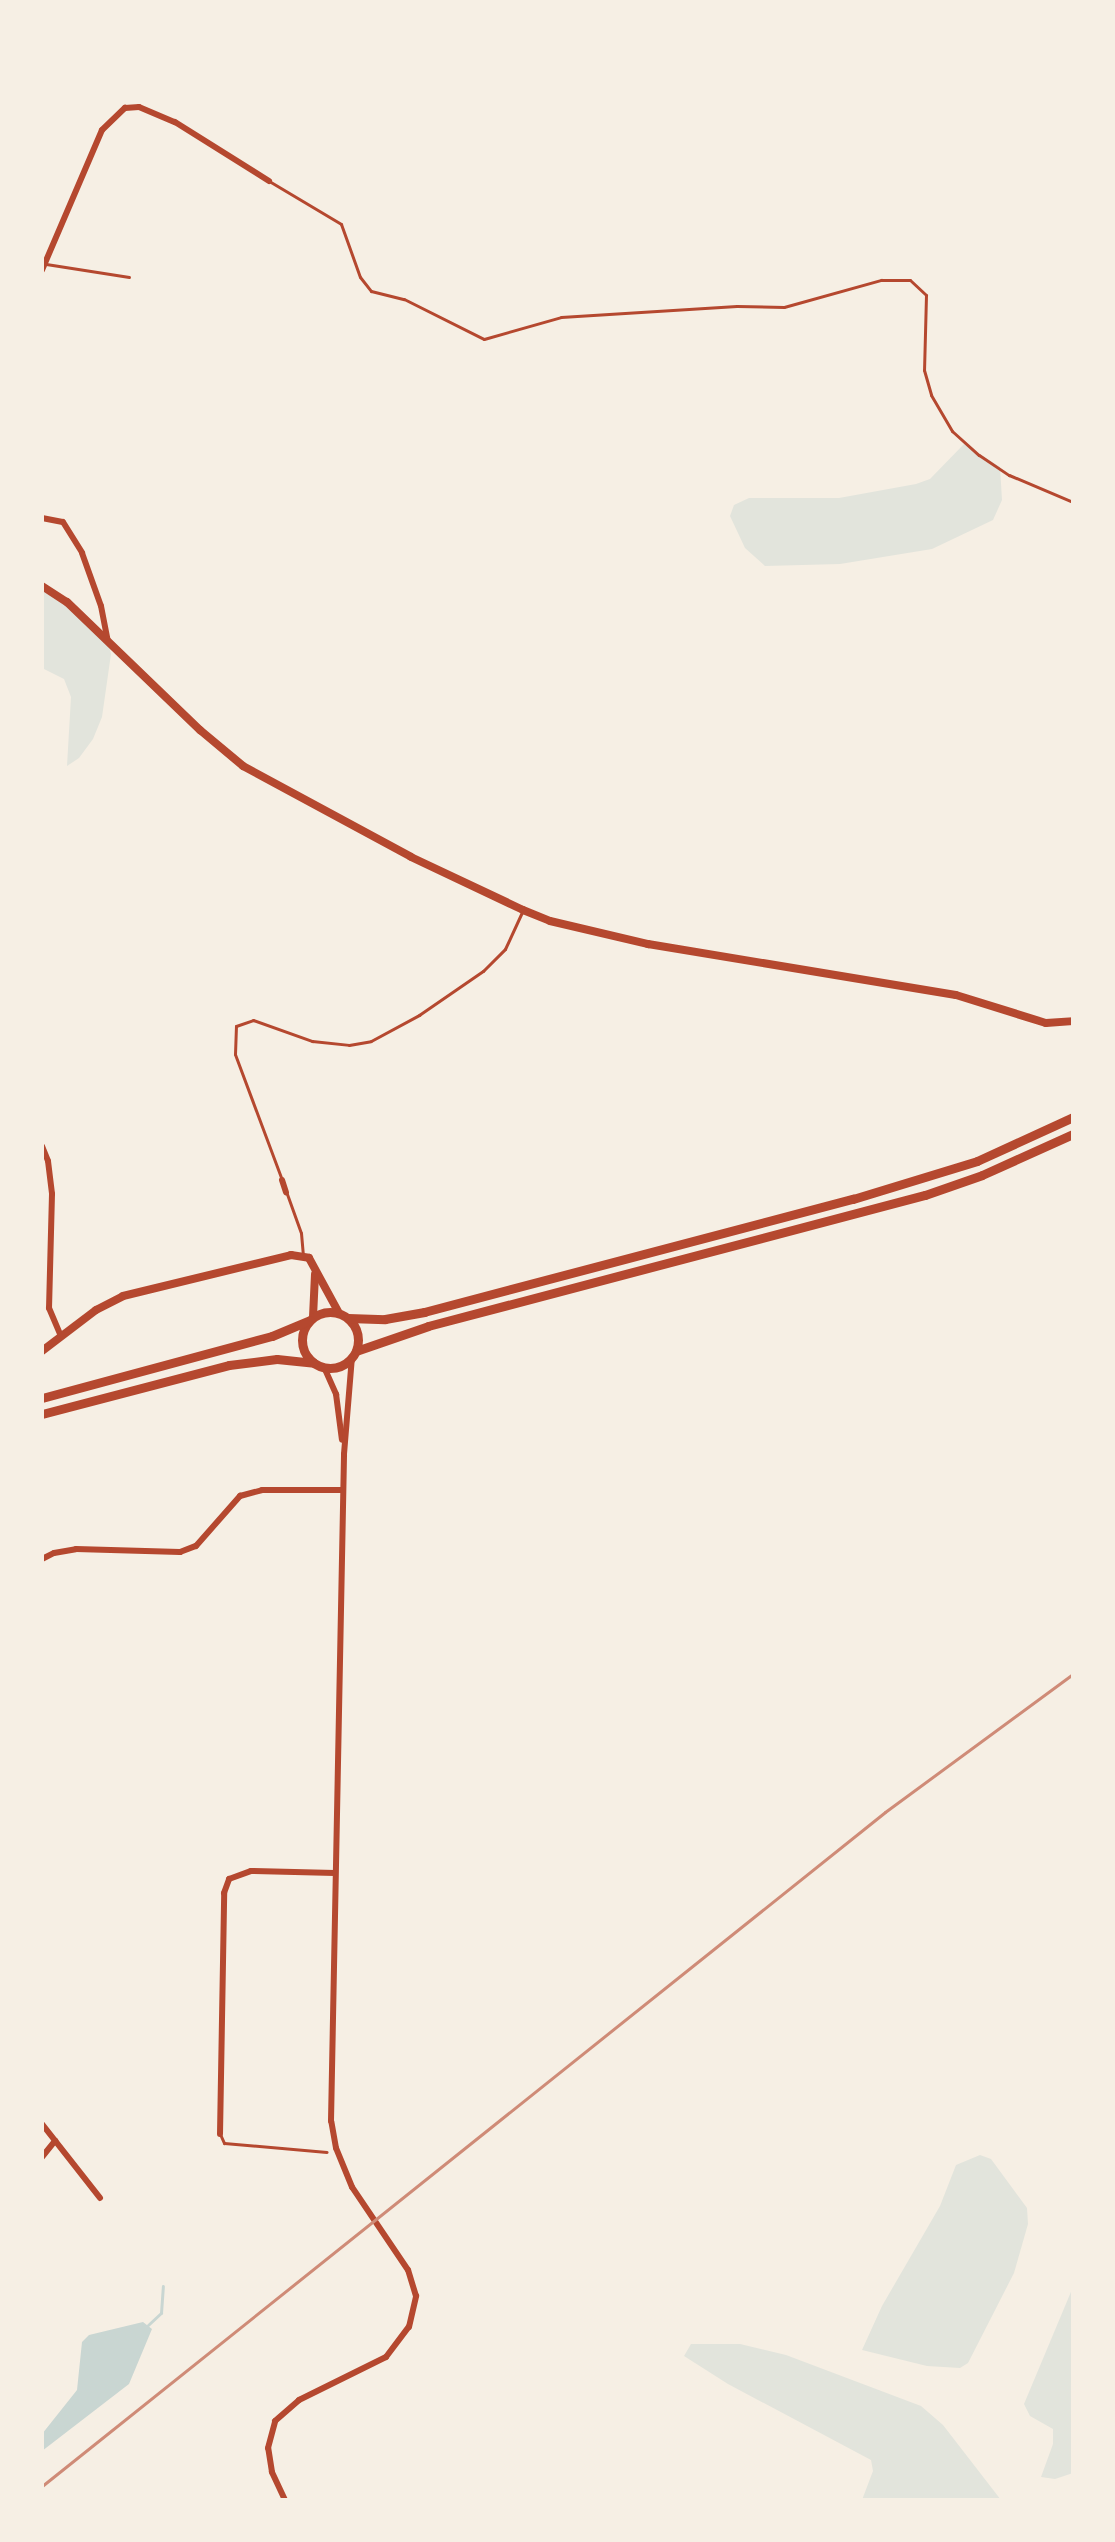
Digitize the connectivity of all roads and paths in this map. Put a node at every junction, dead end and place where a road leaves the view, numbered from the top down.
1 (269, 181) joint
2 (44, 267) edge
3 (129, 277) dead end
4 (1073, 502) edge
5 (42, 518) edge
6 (42, 586) edge
7 (108, 641) junction
8 (523, 910) junction
9 (1073, 1021) edge
10 (1073, 1117) edge
11 (1073, 1134) edge
12 (42, 1146) edge
13 (282, 1180) joint
14 (286, 1192) joint
15 (303, 1255) junction
16 (315, 1269) junction
17 (344, 1315) junction
18 (312, 1319) junction
19 (61, 1336) junction
20 (42, 1351) edge
21 (354, 1354) junction
22 (319, 1365) junction
23 (42, 1398) edge
24 (42, 1414) edge
25 (344, 1454) junction
26 (343, 1490) junction
27 (42, 1559) edge
28 (335, 1873) junction
29 (42, 2124) edge
30 (220, 2134) joint
31 (55, 2141) junction
32 (327, 2152) dead end
33 (42, 2157) edge
34 (100, 2198) dead end
35 (285, 2500) edge

1 - 2 street
1 - 4 lane
2 - 3 lane
5 - 7 street
6 - 7 main road
7 - 8 main road
8 - 9 main road
8 - 13 lane
10 - 17 highway
11 - 21 highway
12 - 19 street
13 - 14 street
14 - 15 lane
15 - 16 main road
15 - 19 main road
16 - 17 main road
16 - 18 main road
17 - 18 highway
17 - 21 highway
18 - 22 highway
18 - 23 highway
19 - 20 main road
21 - 22 highway
21 - 25 street
22 - 24 highway
22 - 25 street
25 - 26 street
26 - 27 street
26 - 28 street
28 - 30 street
28 - 35 street
29 - 31 street
30 - 32 lane
31 - 33 street
31 - 34 street

